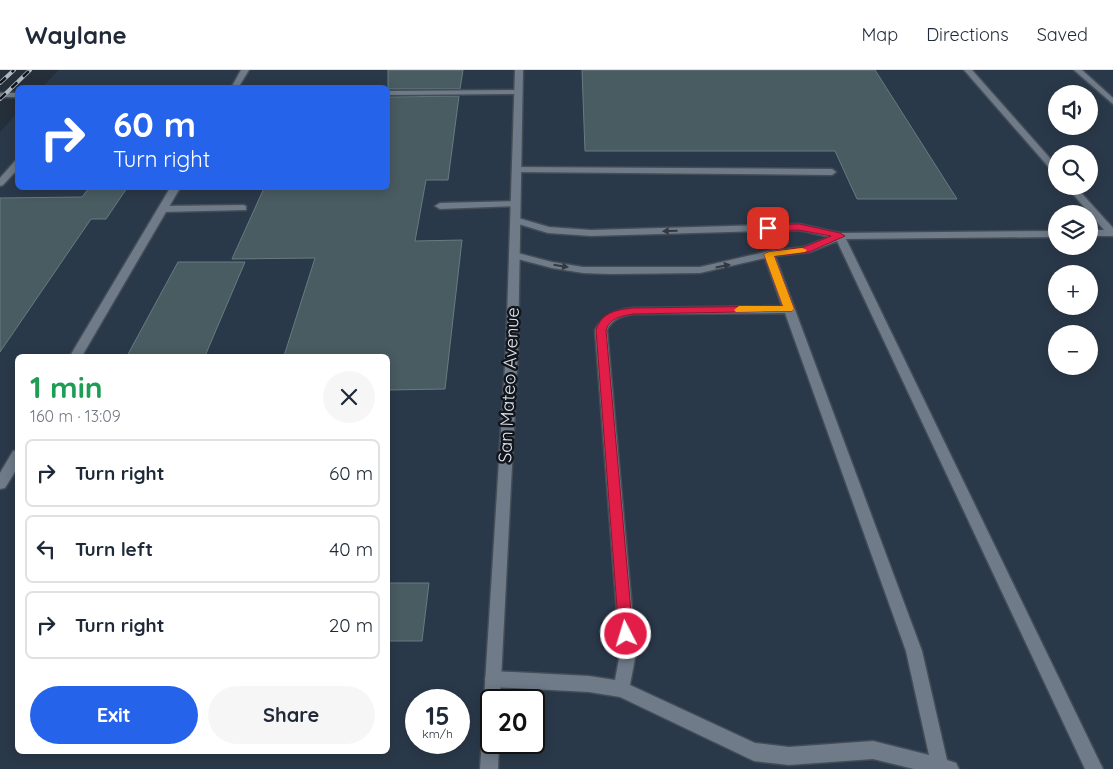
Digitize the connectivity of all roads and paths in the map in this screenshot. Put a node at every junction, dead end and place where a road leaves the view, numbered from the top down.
1 (245, 70) edge
2 (519, 70) edge
3 (968, 70) edge
4 (1078, 70) edge
5 (236, 85) edge
6 (519, 92) junction
7 (390, 93) edge
8 (0, 95) edge
9 (15, 95) edge
10 (1113, 102) edge
11 (1048, 161) edge
12 (15, 166) edge
13 (516, 170) junction
14 (832, 172) dead end
15 (0, 183) edge
16 (174, 190) edge
17 (1078, 195) edge
18 (516, 204) junction
19 (440, 206) dead end
20 (243, 208) dead end
21 (163, 209) junction
22 (515, 220) junction
23 (1098, 233) edge
24 (1112, 233) edge
25 (1048, 234) edge
26 (840, 236) junction
27 (769, 254) junction
28 (514, 255) junction
29 (789, 309) junction
30 (77, 354) edge
31 (15, 460) edge
32 (0, 484) edge
33 (493, 679) junction
34 (493, 689) edge
35 (621, 689) junction
36 (490, 754) edge
37 (945, 768) edge
38 (489, 769) edge
39 (1094, 769) edge

1 - 5 main road
2 - 6 main road, San Mateo Avenue
3 - 11 main road
4 - 10 main road
6 - 7 main road
6 - 13 main road, San Mateo Avenue
8 - 9 main road
12 - 15 main road
13 - 14 main road
13 - 18 main road, San Mateo Avenue
16 - 21 main road
17 - 24 main road
18 - 19 main road
18 - 22 main road, San Mateo Avenue
20 - 21 main road
21 - 30 main road
26 -> 22 main road
22 - 28 main road, San Mateo Avenue
23 - 24 main road
25 - 26 main road
26 - 27 main road
26 - 39 main road
28 -> 27 main road
27 - 29 main road
28 - 33 main road, San Mateo Avenue
29 - 35 main road
29 - 37 main road
31 - 32 main road
33 - 34 main road, San Mateo Avenue
33 - 35 main road
35 - 37 main road
36 - 38 main road

